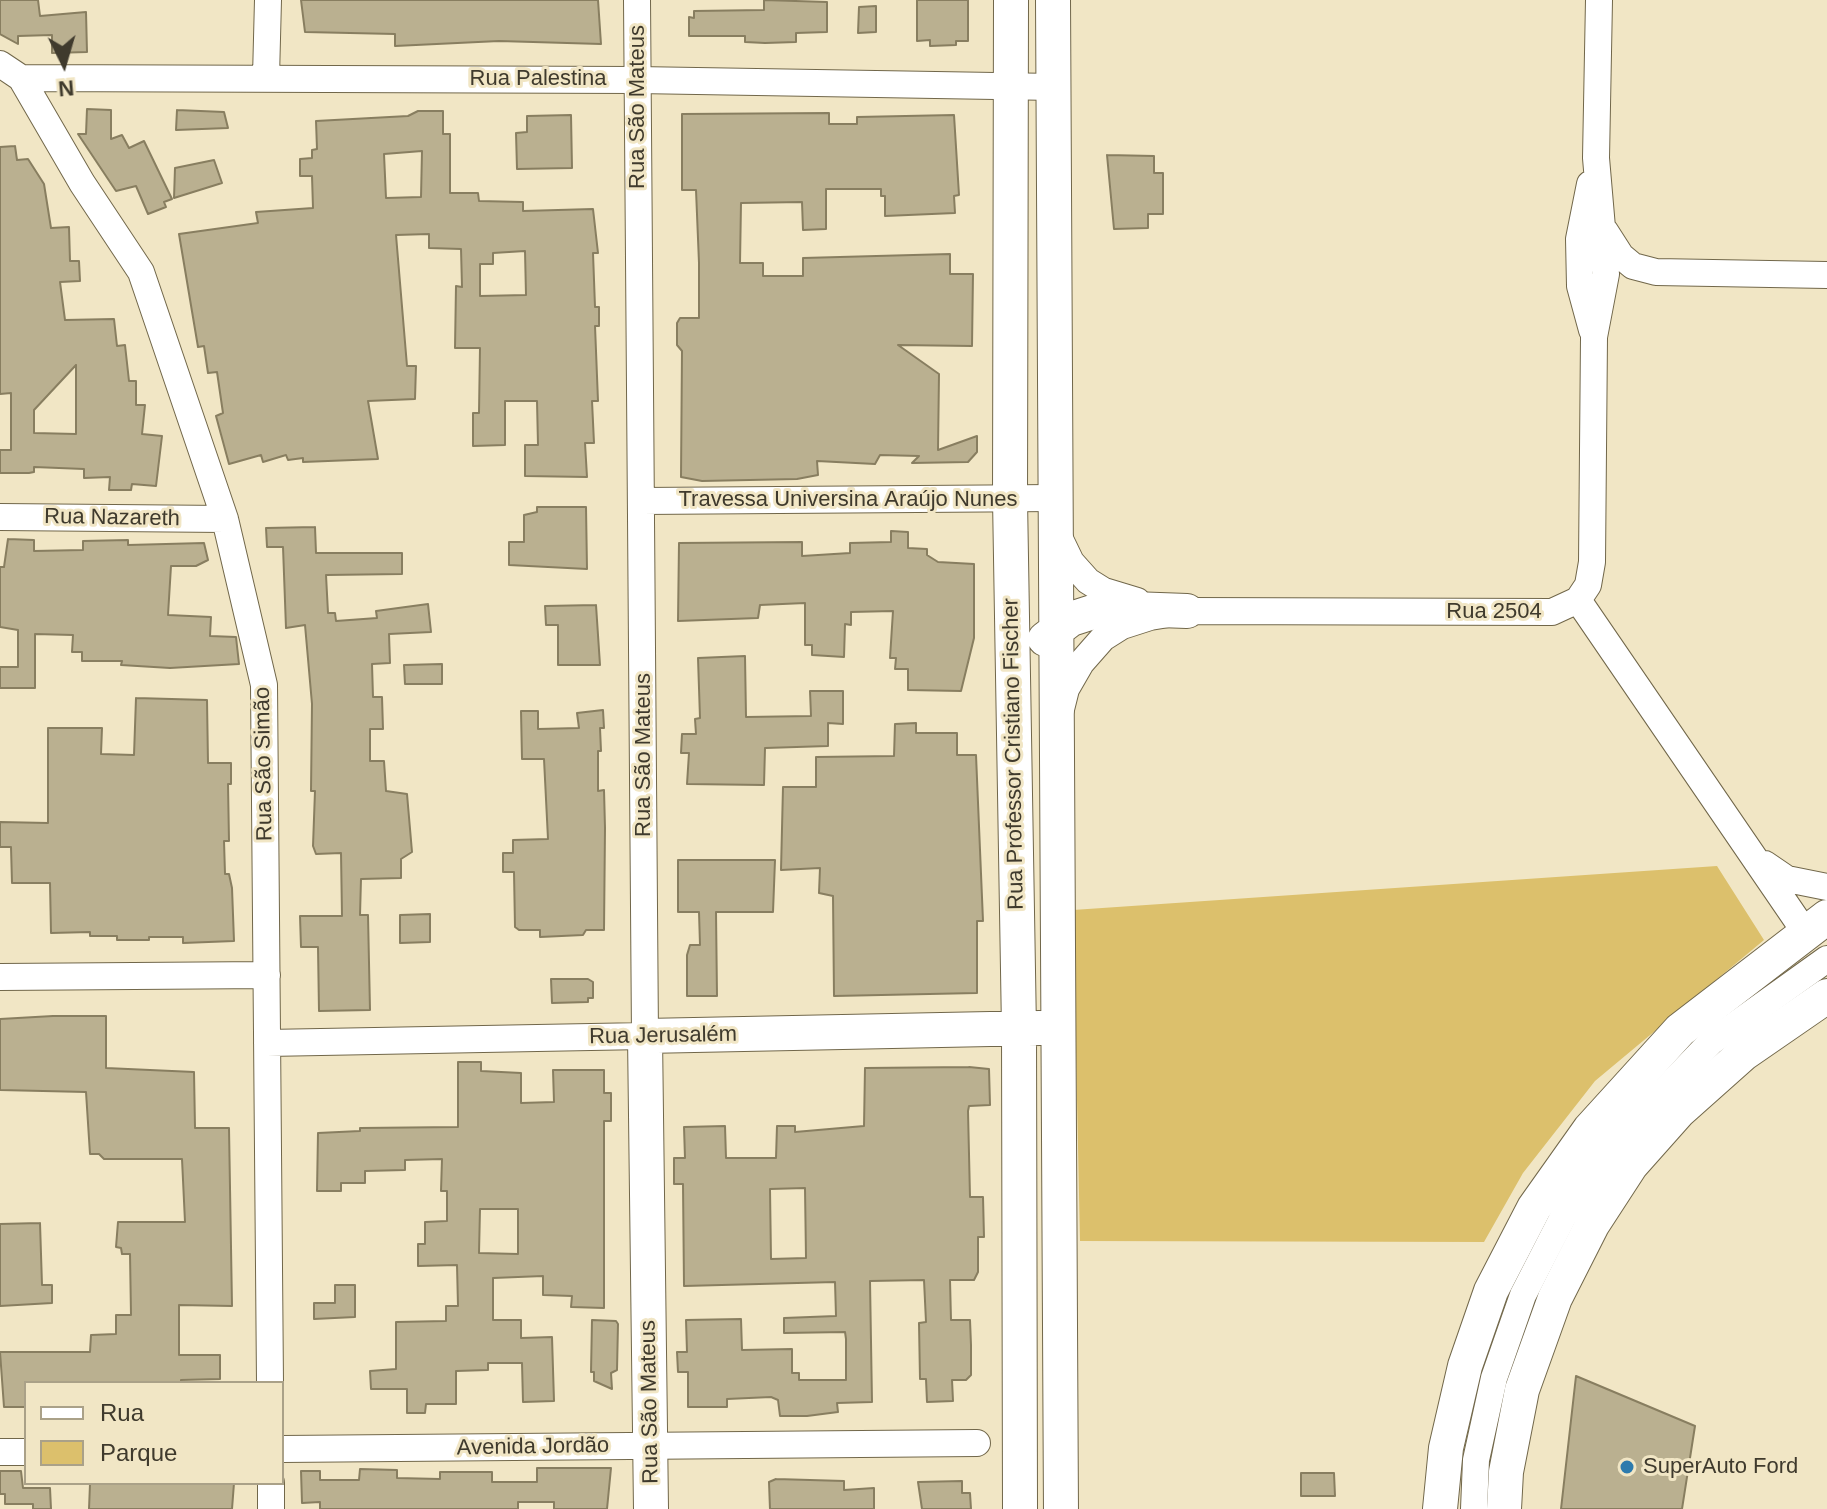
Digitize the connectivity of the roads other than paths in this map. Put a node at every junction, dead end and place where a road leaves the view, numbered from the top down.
1 (268, 0) edge
2 (637, 0) edge
3 (1011, 0) edge
4 (1053, 0) edge
5 (1599, 0) edge
6 (11, 71) edge
7 (266, 77) junction
8 (637, 80) junction
9 (1055, 87) junction
10 (1012, 88) junction
11 (1596, 158) junction
12 (1602, 222) junction
13 (1656, 272) junction
14 (1827, 275) edge
15 (1594, 337) junction
16 (1010, 499) junction
17 (642, 501) junction
18 (1055, 513) junction
19 (0, 517) edge
20 (225, 519) junction
21 (1578, 600) junction
22 (1187, 611) junction
23 (1058, 628) junction
24 (1013, 701) junction
25 (1058, 722) junction
26 (1759, 859) junction
27 (1827, 887) edge
28 (1816, 924) edge
29 (1827, 959) edge
30 (267, 975) junction
31 (0, 977) edge
32 (1827, 996) edge
33 (1060, 1027) junction
34 (1019, 1029) junction
35 (645, 1036) junction
36 (267, 1043) junction
37 (270, 1381) edge
38 (977, 1443) dead end
39 (651, 1445) junction
40 (284, 1449) edge
41 (0, 1452) edge
42 (24, 1452) edge
43 (271, 1485) edge
44 (271, 1509) edge
45 (651, 1509) edge
46 (1020, 1509) edge
47 (1061, 1509) edge
48 (1440, 1509) edge
49 (1474, 1509) edge
50 (1504, 1509) edge

1 - 7 street
2 - 8 street, Rua São Mateus
3 - 10 main road, Rua Professor Cristiano Fischer
4 - 9 main road, Rua Professor Cristiano Fischer
5 - 11 street
6 - 7 street, Rua Palestina
6 - 20 street, Rua São Simão
7 - 8 street, Rua Palestina
8 - 10 street, Rua Palestina
8 - 17 street, Rua São Mateus
9 - 10 street, Rua Palestina
9 - 18 main road, Rua Professor Cristiano Fischer
10 - 16 main road, Rua Professor Cristiano Fischer
11 - 12 street
11 - 15 street
12 - 13 street
12 - 15 street
13 - 14 street
13 - 15 street
15 - 21 street
16 - 17 street, Travessa Universina Araújo Nunes
16 - 18 street, Travessa Universina Araújo Nunes
16 - 24 main road, Rua Professor Cristiano Fischer
17 - 35 street, Rua São Mateus
18 - 22 street, Rua 2504
18 - 23 main road, Rua Professor Cristiano Fischer
19 - 20 street, Rua Nazareth
20 - 30 street, Rua São Simão
21 - 22 street, Rua 2504
21 - 26 street
22 - 23 main road
22 - 25 street, Rua 2504
23 - 24 main road
23 - 25 main road, Rua Professor Cristiano Fischer
24 - 34 main road, Rua Professor Cristiano Fischer
25 - 33 main road, Rua Professor Cristiano Fischer
26 - 27 street
26 - 28 street
28 - 48 main road
29 - 49 street
30 - 31 street
30 - 36 street, Rua São Simão
32 - 50 main road
33 - 34 main road, Rua Jerusalém
33 - 47 main road, Rua Professor Cristiano Fischer
34 - 35 main road, Rua Jerusalém
34 - 46 main road, Rua Professor Cristiano Fischer
35 - 36 street, Rua Jerusalém
35 - 39 main road, Rua São Mateus
36 - 37 street, Rua São Simão
38 - 39 street, Avenida Jordão
39 - 40 street, Avenida Jordão
39 - 45 main road, Rua São Mateus
41 - 42 street
43 - 44 street

